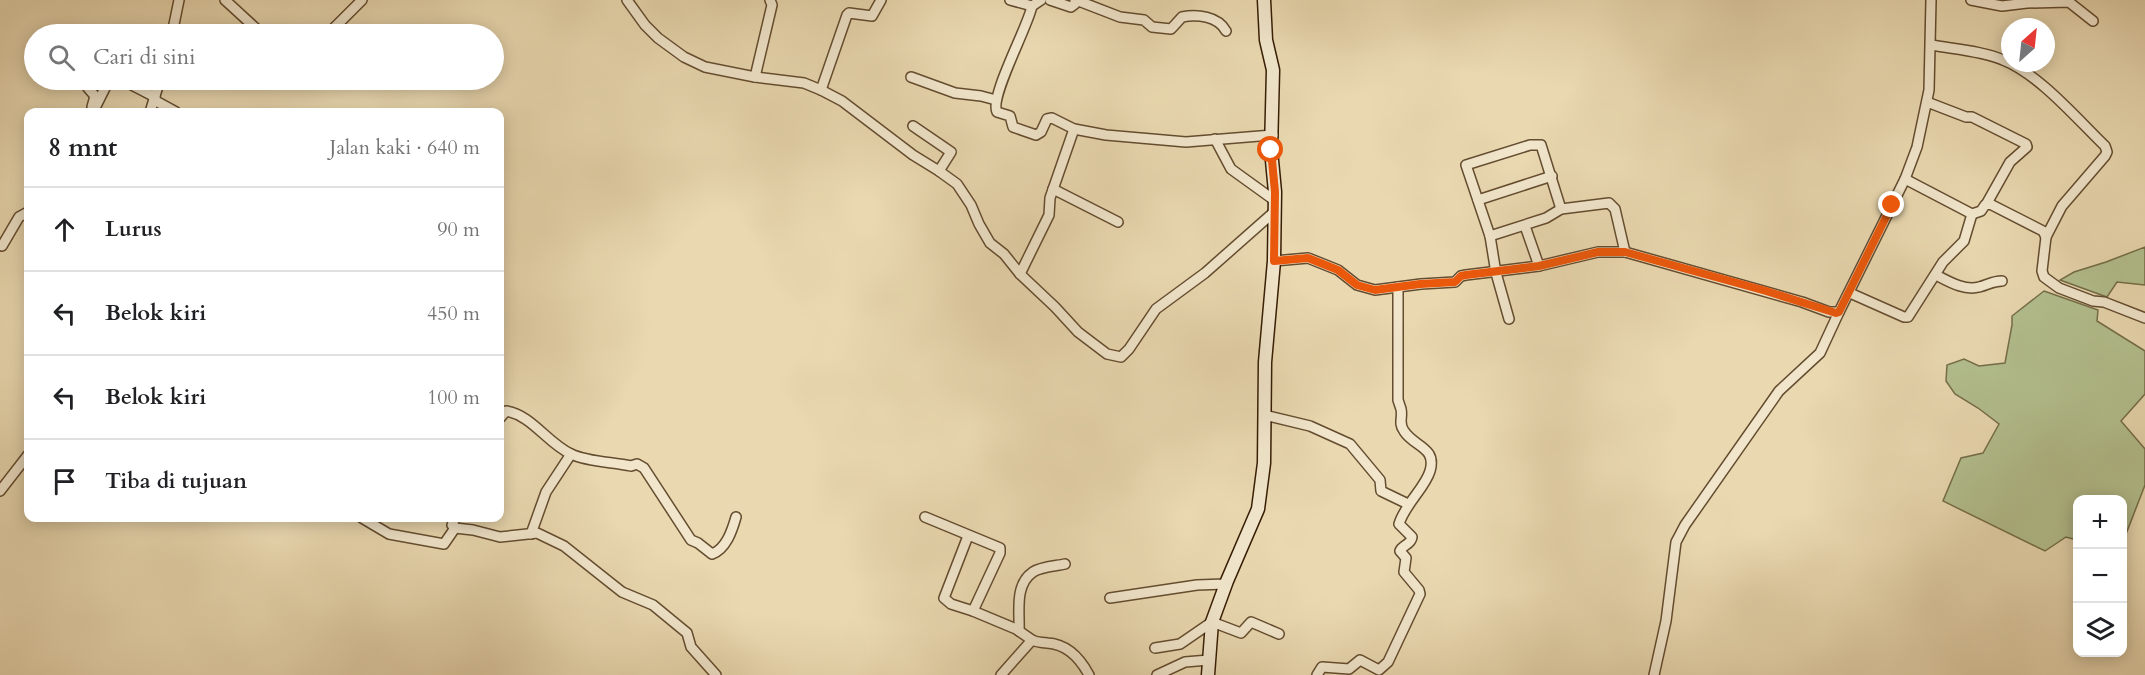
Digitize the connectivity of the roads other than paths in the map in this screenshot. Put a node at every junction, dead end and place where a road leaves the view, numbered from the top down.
1 (179, 0) edge
2 (225, 0) edge
3 (362, 0) edge
4 (627, 0) edge
5 (770, 0) edge
6 (881, 0) edge
7 (1010, 0) edge
8 (1050, 0) edge
9 (1075, 0) edge
10 (1264, 0) edge
11 (1931, 0) edge
12 (1971, 0) edge
13 (1037, 3) edge
14 (2093, 21) dead end
15 (174, 24) edge
16 (251, 24) edge
17 (338, 24) edge
18 (1226, 31) dead end
19 (1931, 45) junction
20 (755, 77) junction
21 (911, 77) dead end
22 (90, 90) edge
23 (104, 90) edge
24 (139, 90) edge
25 (157, 90) edge
26 (820, 90) junction
27 (155, 99) junction
28 (996, 100) junction
29 (1926, 102) junction
30 (93, 108) edge
31 (96, 108) edge
32 (152, 108) edge
33 (170, 108) edge
34 (914, 126) dead end
35 (1074, 129) junction
36 (1273, 135) junction
37 (1215, 139) junction
38 (939, 171) junction
39 (1552, 176) junction
40 (1905, 179) junction
41 (1053, 189) junction
42 (1478, 200) junction
43 (1987, 203) junction
44 (1274, 206) junction
45 (1561, 209) junction
46 (1972, 213) junction
47 (24, 214) edge
48 (1118, 222) dead end
49 (1525, 226) junction
50 (1490, 236) junction
51 (2046, 237) junction
52 (2, 246) dead end
53 (1625, 252) junction
54 (1274, 261) junction
55 (1539, 266) junction
56 (1496, 273) junction
57 (1020, 274) junction
58 (1936, 275) junction
59 (2002, 281) dead end
60 (1398, 288) junction
61 (1850, 293) junction
62 (1839, 312) junction
63 (2145, 318) edge
64 (1509, 319) dead end
65 (504, 413) edge
66 (1264, 415) junction
67 (571, 454) junction
68 (24, 460) edge
69 (0, 491) edge
70 (1408, 504) junction
71 (735, 517) dead end
72 (925, 517) dead end
73 (369, 522) edge
74 (454, 522) edge
75 (455, 528) junction
76 (531, 534) junction
77 (968, 536) junction
78 (1065, 564) dead end
79 (1227, 582) junction
80 (1110, 598) dead end
81 (973, 611) junction
82 (1212, 622) junction
83 (1019, 631) junction
84 (1279, 634) dead end
85 (1032, 640) junction
86 (1155, 648) dead end
87 (1209, 660) junction
88 (716, 675) edge
89 (1001, 675) edge
90 (1089, 675) edge
91 (1158, 675) edge
92 (1208, 675) edge
93 (1317, 675) edge
94 (1654, 675) edge

1 - 15 street
2 - 16 street
3 - 17 street
4 - 20 street
5 - 20 street
6 - 26 street
7 - 13 street
8 - 9 street
9 - 18 street
10 - 36 street
11 - 19 street
12 - 14 street
13 - 28 street
19 - 29 street
19 - 51 street
20 - 26 street
21 - 28 street
22 - 30 street
23 - 31 street
24 - 27 street
25 - 27 street
26 - 38 street
27 - 32 street
27 - 33 street
28 - 35 street
29 - 40 street
29 - 43 street
34 - 38 street
35 - 37 street
35 - 41 street
36 - 37 street
36 - 44 street
37 - 44 street
38 - 57 street
39 - 42 street
39 - 42 street
39 - 45 street
40 - 46 street
40 - 61 street
41 - 48 street
41 - 57 street
42 - 50 street
43 - 46 street
43 - 51 street
44 - 54 street
44 - 57 street
45 - 49 street
45 - 53 street
46 - 58 street
47 - 52 street
49 - 50 street
49 - 55 street
50 - 56 street
51 - 63 street
53 - 55 street
53 - 62 street
54 - 60 street
54 - 66 street
55 - 56 street
56 - 60 street
56 - 64 street
58 - 59 street
58 - 61 street
60 - 70 street
61 - 62 street
62 - 94 street
65 - 67 street
66 - 70 street
66 - 79 street
67 - 71 street
67 - 76 street
68 - 69 street
70 - 93 street
72 - 77 street
73 - 75 street
74 - 75 street
75 - 76 street
76 - 88 street
77 - 81 street
77 - 81 street
78 - 83 street
79 - 80 street
79 - 82 street
81 - 83 street
82 - 84 street
82 - 86 street
82 - 87 street
83 - 85 street
85 - 89 street
85 - 90 street
87 - 91 street
87 - 92 street

